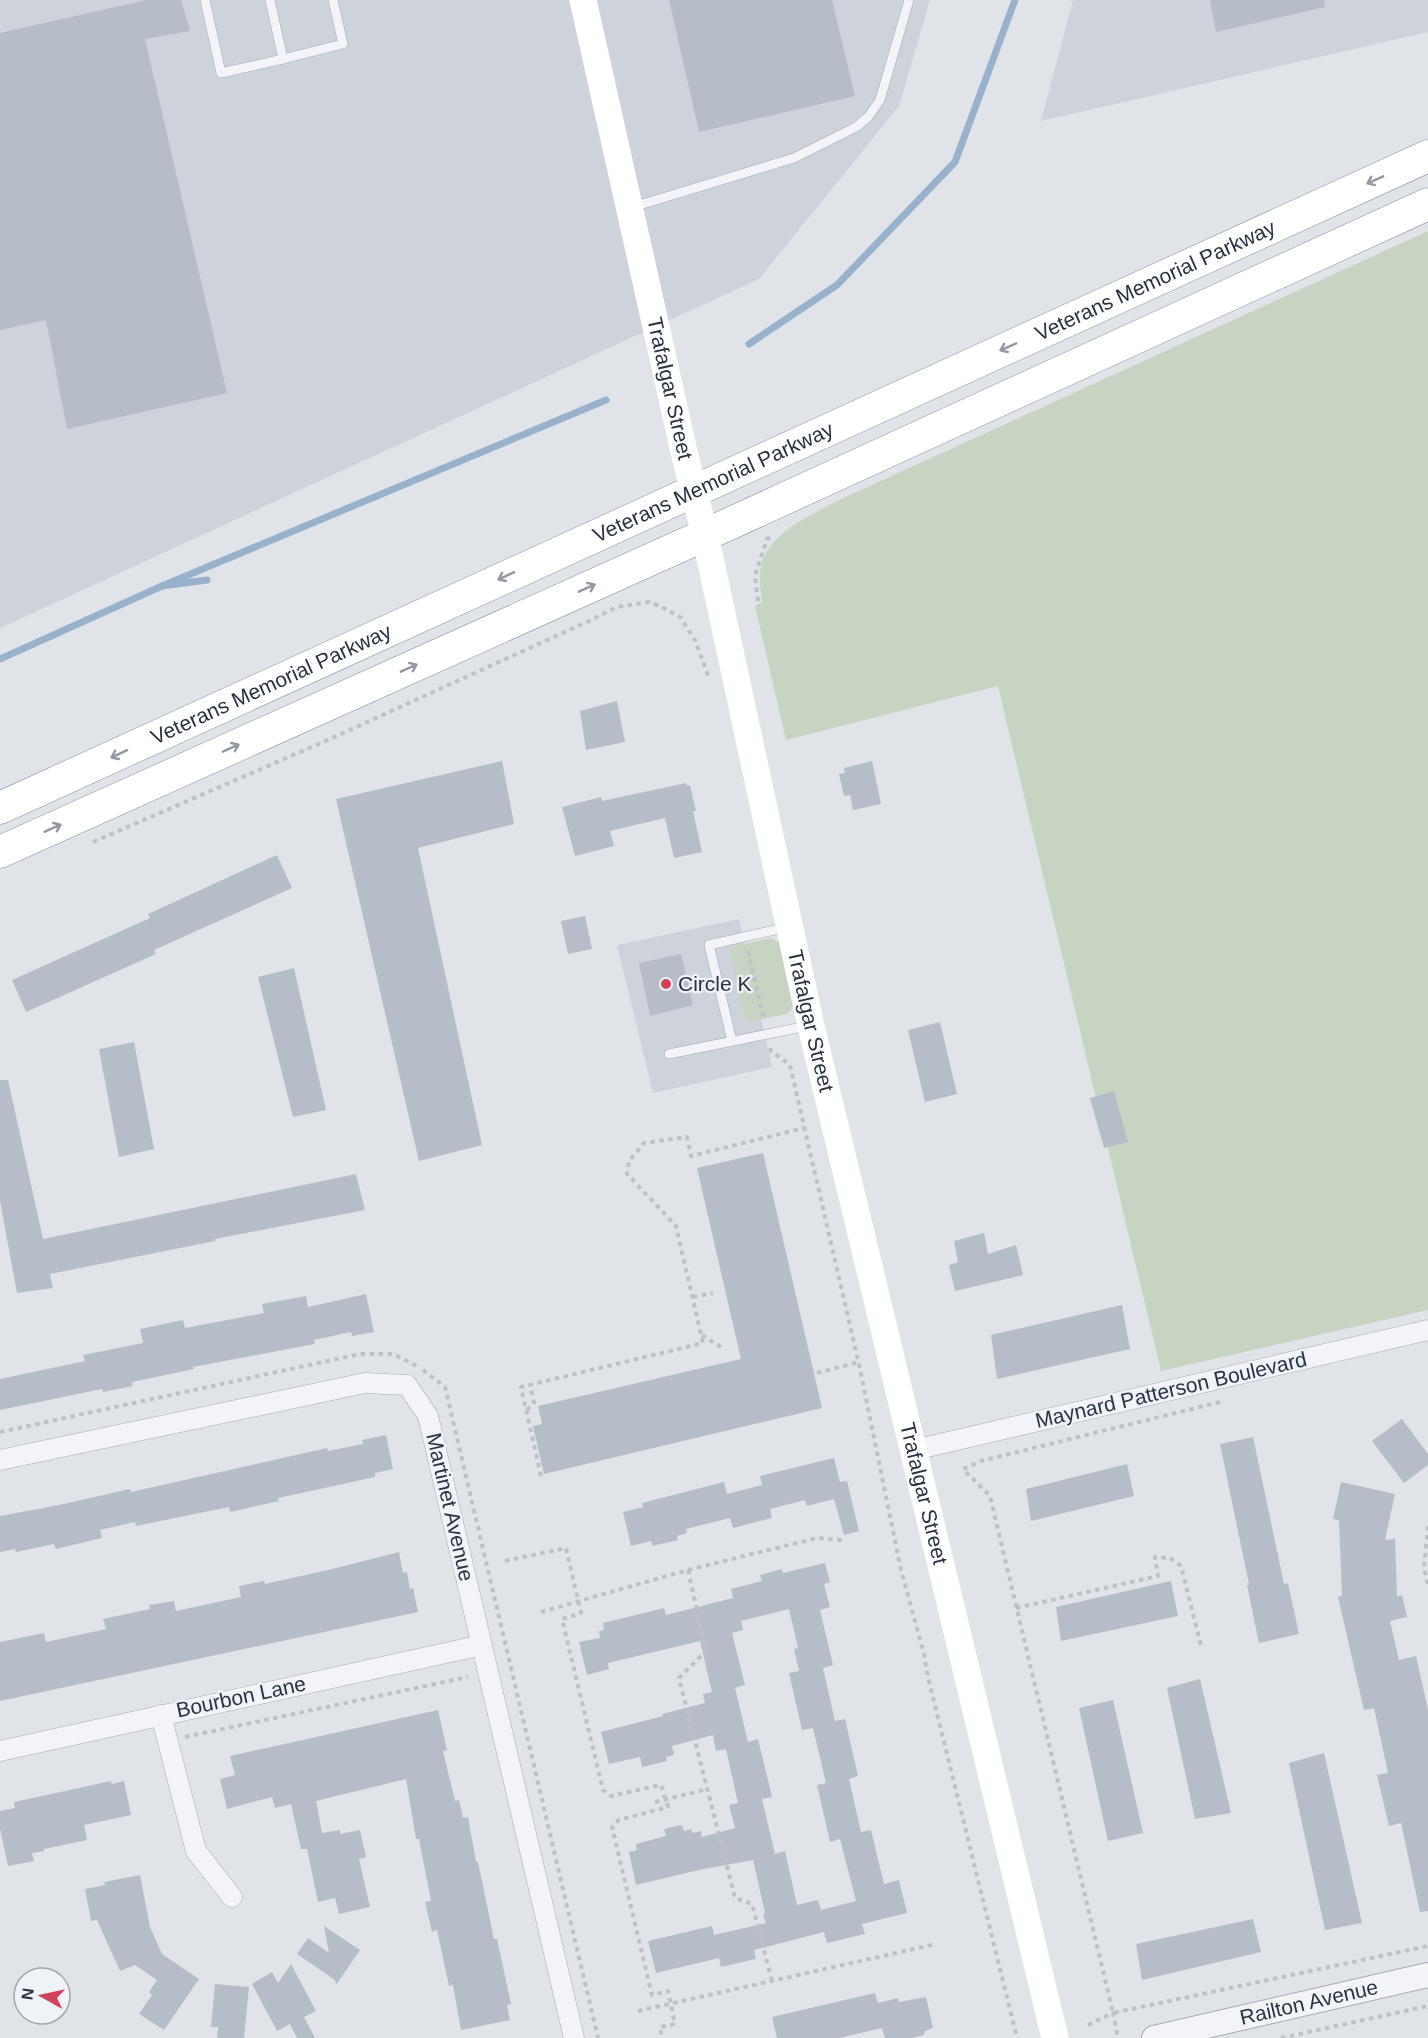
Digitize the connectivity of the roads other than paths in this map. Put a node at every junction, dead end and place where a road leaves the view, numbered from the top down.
1 (205, 0) edge
2 (270, 0) edge
3 (333, 0) edge
4 (583, 0) edge
5 (909, 0) edge
6 (283, 59) junction
7 (1428, 156) edge
8 (1428, 204) edge
9 (630, 208) junction
10 (693, 491) junction
11 (705, 535) junction
12 (0, 808) edge
13 (0, 852) edge
14 (790, 926) junction
15 (811, 1026) junction
16 (732, 1041) junction
17 (669, 1054) dead end
18 (1428, 1330) edge
19 (914, 1449) junction
20 (0, 1460) edge
21 (482, 1645) junction
22 (161, 1715) junction
23 (0, 1751) edge
24 (232, 1897) dead end
25 (1428, 1975) edge
26 (574, 2038) edge
27 (1055, 2038) edge
28 (1154, 2038) edge

1 - 6 lane
2 - 6 lane
3 - 6 lane
4 - 9 main road, Trafalgar Street
5 - 9 lane
7 -> 10 highway, Veterans Memorial Parkway
8 - 11 highway, Veterans Memorial Parkway
9 - 10 main road, Trafalgar Street
10 - 11 main road, Trafalgar Street
10 -> 12 highway, Veterans Memorial Parkway
13 -> 11 highway, Veterans Memorial Parkway
11 - 14 main road, Trafalgar Street
14 - 15 main road, Trafalgar Street
14 - 16 lane
15 - 16 lane
15 - 19 main road, Trafalgar Street
16 - 17 lane
18 - 19 street, Maynard Patterson Boulevard
19 - 27 main road, Trafalgar Street
20 - 21 street, Martinet Avenue
21 - 22 street, Bourbon Lane
21 - 26 street, Martinet Avenue
22 - 23 street, Bourbon Lane
22 - 24 street
25 - 28 street, Railton Avenue

